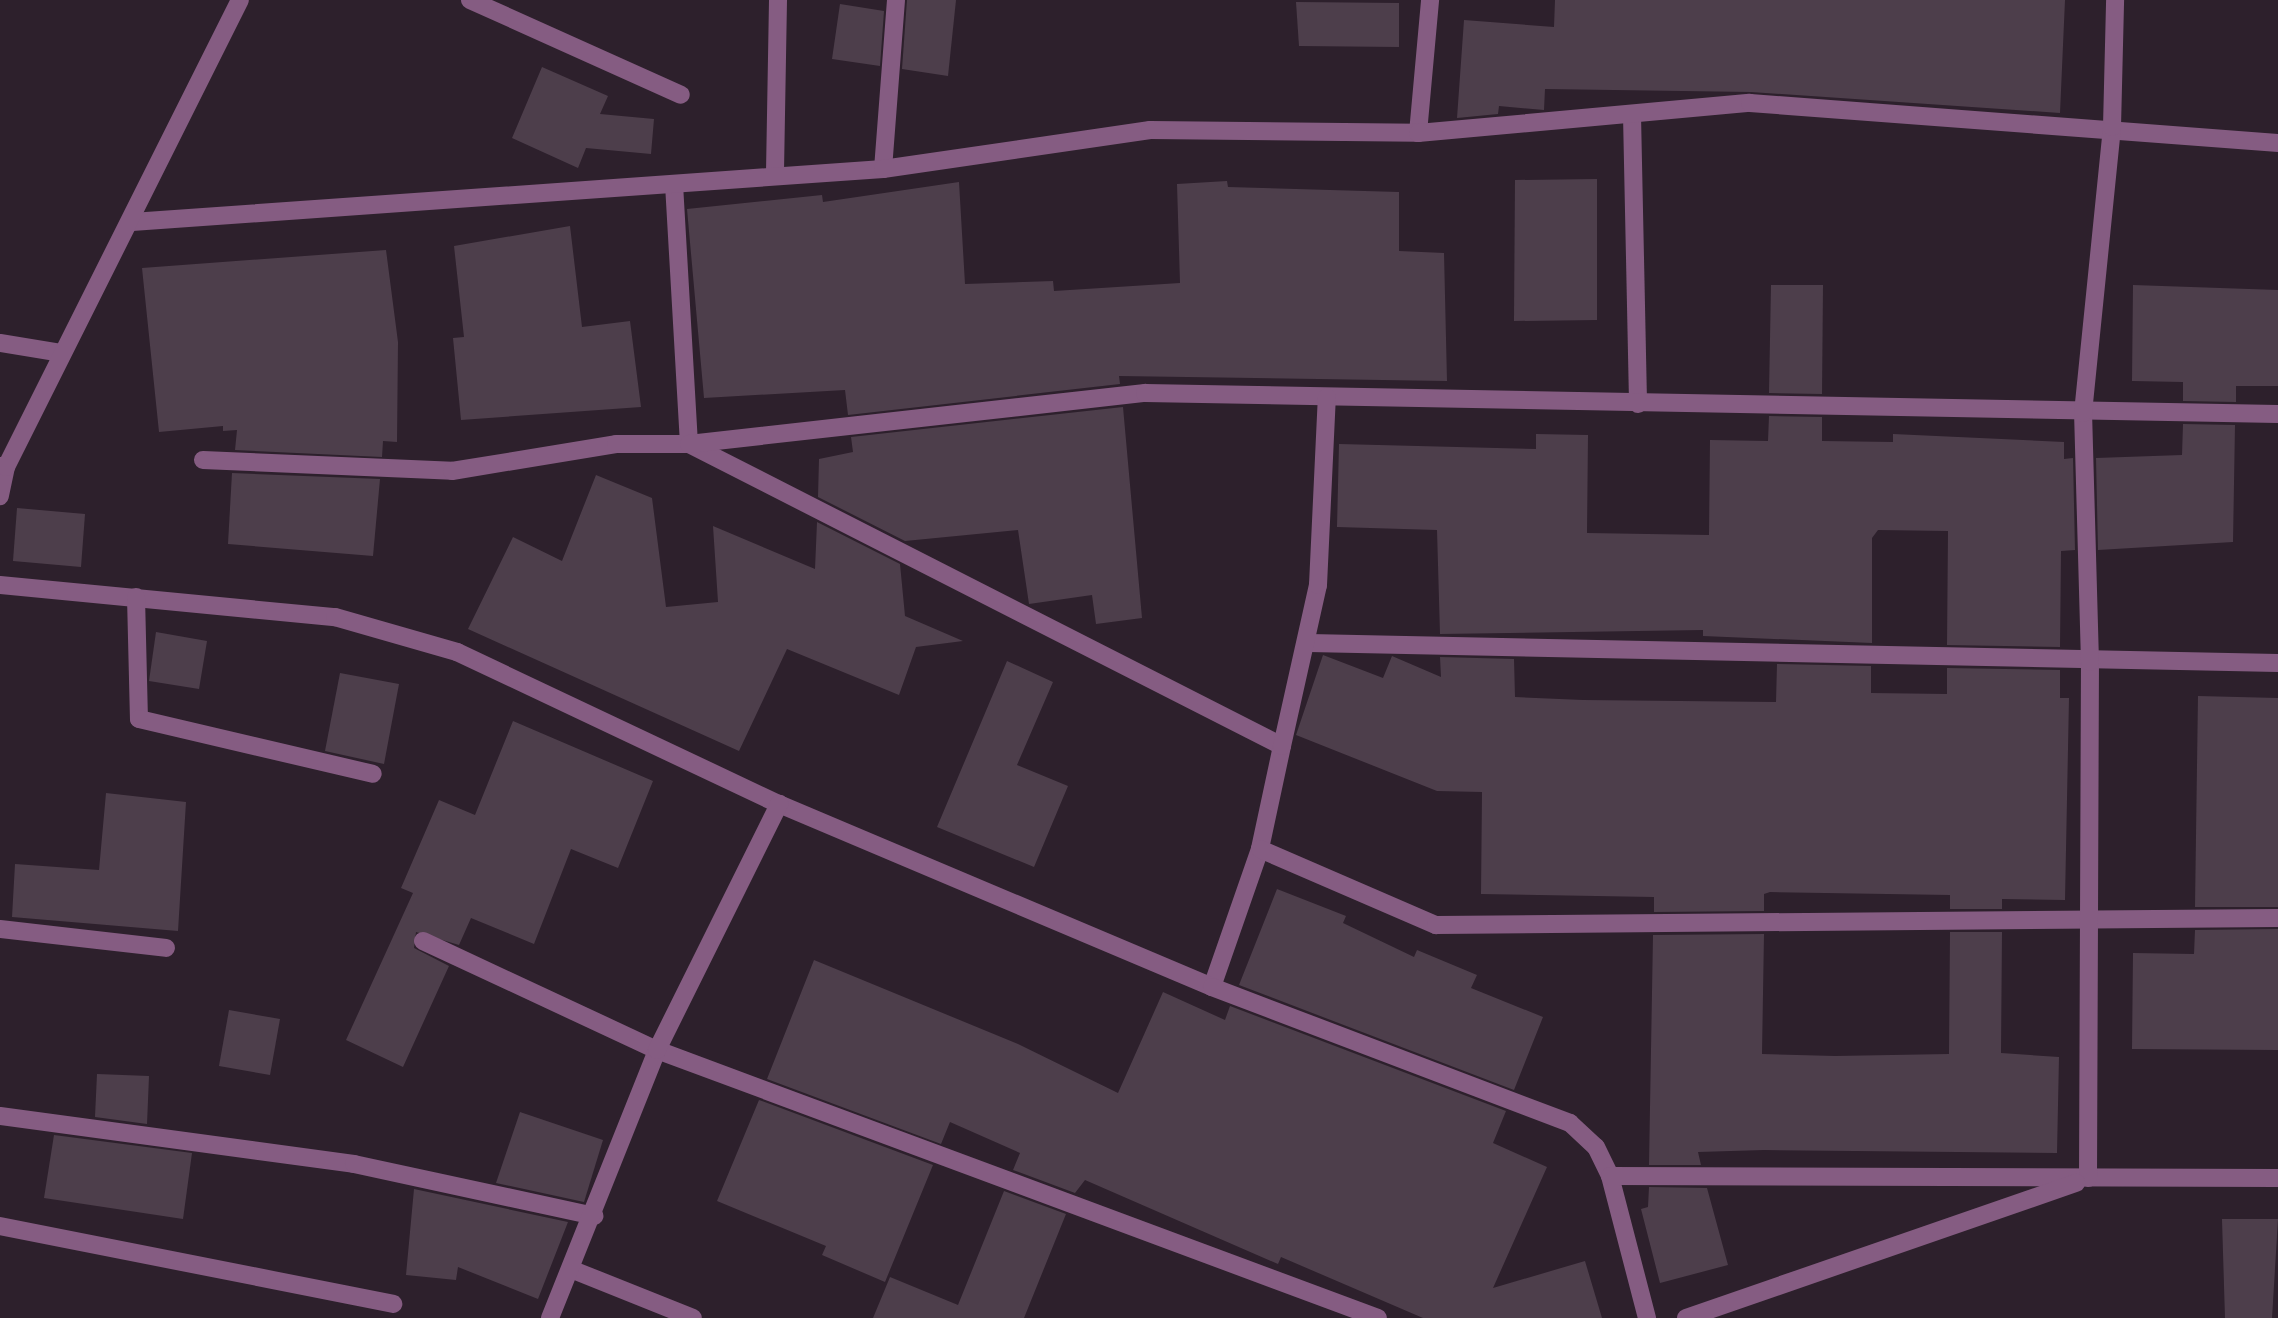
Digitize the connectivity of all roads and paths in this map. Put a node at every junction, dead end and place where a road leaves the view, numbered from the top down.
1 (240, 0) edge
2 (470, 0) edge
3 (778, 0) edge
4 (895, 0) edge
5 (1430, 0) edge
6 (2115, 0) edge
7 (681, 95) dead end
8 (1632, 116) junction
9 (2112, 127) junction
10 (1418, 133) junction
11 (2278, 143) edge
12 (883, 169) junction
13 (775, 172) junction
14 (674, 184) junction
15 (132, 222) junction
16 (0, 343) edge
17 (62, 353) junction
18 (1327, 397) junction
19 (1638, 404) junction
20 (2083, 413) junction
21 (2278, 414) edge
22 (689, 444) junction
23 (202, 460) dead end
24 (3, 466) edge
25 (0, 496) edge
26 (0, 585) edge
27 (136, 597) junction
28 (1309, 643) junction
29 (2090, 662) junction
30 (2278, 663) edge
31 (1282, 746) junction
32 (373, 775) dead end
33 (779, 804) junction
34 (1260, 849) junction
35 (2278, 918) edge
36 (2089, 920) junction
37 (0, 929) edge
38 (423, 941) dead end
39 (166, 948) dead end
40 (1212, 987) junction
41 (657, 1051) junction
42 (0, 1116) edge
43 (1609, 1176) junction
44 (2088, 1178) junction
45 (2278, 1178) edge
46 (594, 1216) junction
47 (0, 1226) edge
48 (573, 1270) junction
49 (393, 1304) dead end
50 (550, 1318) edge
51 (693, 1318) edge
52 (1378, 1318) edge
53 (1647, 1318) edge
54 (1686, 1318) edge

1 - 15 street
2 - 7 street
3 - 13 street
4 - 12 street
5 - 10 street
6 - 9 street
8 - 9 street
8 - 10 street
8 - 19 street
9 - 11 street
9 - 20 street
10 - 12 street
12 - 13 street
13 - 14 street
14 - 15 street
14 - 22 street
15 - 17 street
16 - 17 street
17 - 24 street
18 - 19 street
18 - 22 street
18 - 28 street
19 - 20 street
20 - 21 street
20 - 29 street
22 - 23 street
22 - 31 street
24 - 25 street
26 - 27 street
27 - 32 street
27 - 33 street
28 - 29 street
28 - 31 street
29 - 30 street
29 - 36 street
31 - 34 street
33 - 40 street
33 - 41 street
34 - 36 street
34 - 40 street
35 - 36 street
36 - 44 street
37 - 39 street
38 - 41 street
40 - 43 street
41 - 46 street
41 - 52 street
42 - 46 street
43 - 44 street
43 - 53 street
44 - 45 street
44 - 54 street
46 - 48 street
47 - 49 street
48 - 50 street
48 - 51 street

